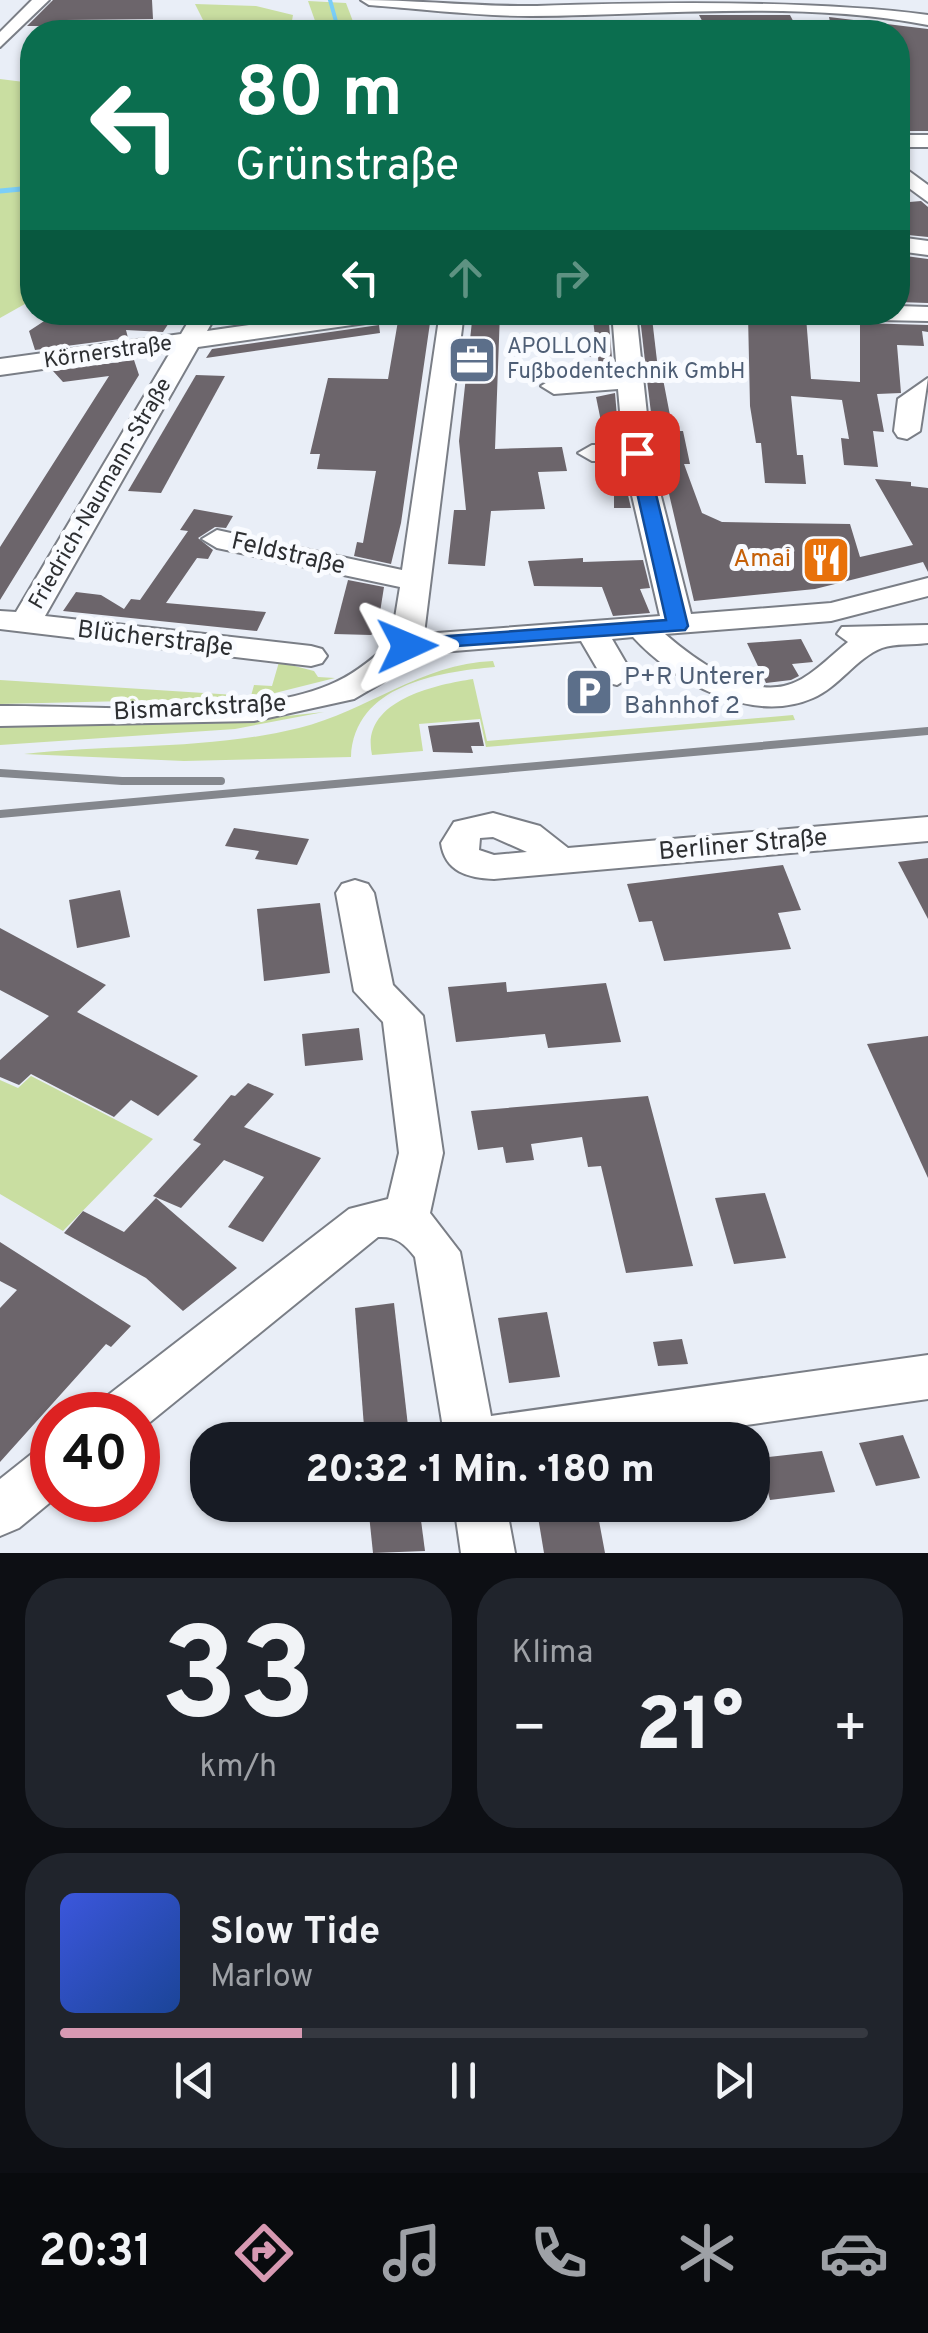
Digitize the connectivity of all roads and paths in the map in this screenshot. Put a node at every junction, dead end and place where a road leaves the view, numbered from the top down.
1 (41, 0) edge
2 (369, 0) edge
3 (801, 2) edge
4 (507, 5) edge
5 (903, 5) edge
6 (828, 6) junction
7 (22, 20) edge
8 (486, 20) edge
9 (811, 20) edge
10 (928, 20) edge
11 (20, 22) edge
12 (0, 43) edge
13 (910, 178) edge
14 (928, 196) edge
15 (199, 325) edge
16 (305, 325) edge
17 (450, 325) edge
18 (625, 325) edge
19 (189, 342) junction
20 (0, 367) edge
21 (627, 381) junction
22 (554, 386) dead end
23 (928, 386) edge
24 (907, 431) dead end
25 (592, 453) dead end
26 (637, 453) junction
27 (216, 538) dead end
28 (418, 582) junction
29 (928, 588) edge
30 (831, 612) junction
31 (13, 622) edge
32 (678, 626) junction
33 (642, 628) junction
34 (928, 634) edge
35 (874, 639) junction
36 (407, 646) junction
37 (311, 656) dead end
38 (0, 716) edge
39 (928, 828) edge
40 (557, 858) dead end
41 (355, 893) dead end
42 (406, 1220) junction
43 (928, 1377) edge
44 (150, 1392) edge
45 (467, 1422) edge
46 (609, 1422) edge
47 (483, 1522) edge
48 (488, 1553) edge

1 - 7 street
2 - 4 street
3 - 4 street
3 - 6 street
4 - 8 street
5 - 6 street
5 - 10 street
6 - 9 street
11 - 12 street
13 - 14 street
15 - 19 street, Friedrich-Naumann-Straße
16 - 19 street, Körnerstraße
17 - 28 street
18 - 21 street
19 - 20 street, Körnerstraße
19 - 31 street, Friedrich-Naumann-Straße
21 - 22 street
21 - 26 street
23 - 24 street
25 - 26 street
26 - 32 street
27 - 28 street, Feldstraße
28 - 36 street
29 - 30 street
30 - 32 street
30 - 35 street
31 - 37 street, Blücherstraße
32 - 33 street
33 - 35 street
33 - 36 street
34 - 35 street
36 - 38 street, Bismarckstraße
39 - 40 street, Berliner Straße
41 - 42 street
42 - 44 street
42 - 45 street
43 - 46 street
47 - 48 street

